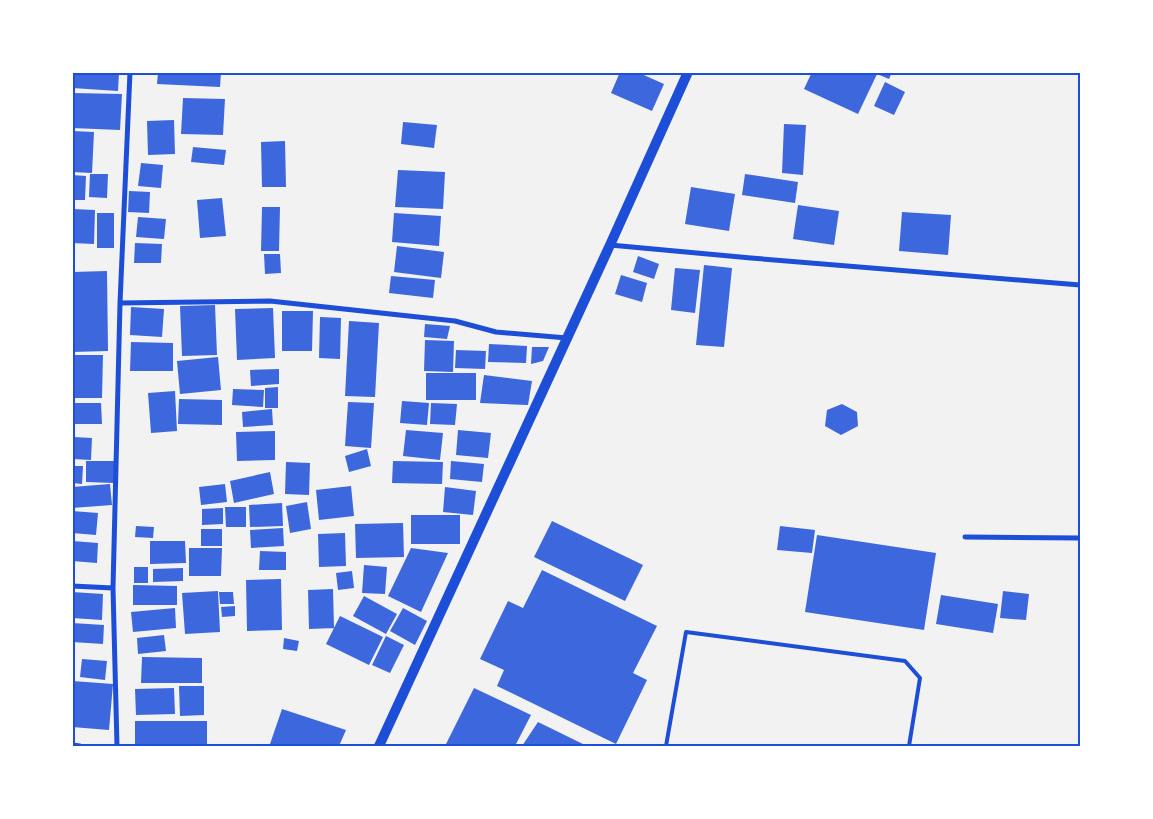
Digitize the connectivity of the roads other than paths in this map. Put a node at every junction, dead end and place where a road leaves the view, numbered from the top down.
1 (130, 72) edge
2 (688, 72) edge
3 (610, 245) junction
4 (1080, 285) edge
5 (120, 303) junction
6 (568, 338) junction
7 (965, 537) dead end
8 (1080, 538) edge
9 (72, 586) edge
10 (114, 588) junction
11 (72, 745) edge
12 (80, 746) edge
13 (117, 746) edge
14 (380, 746) edge
15 (666, 746) edge
16 (909, 746) edge

1 - 5 street
2 - 3 main road
3 - 4 street
3 - 6 main road
5 - 6 street
5 - 10 street
6 - 14 main road
7 - 8 street
9 - 10 street
10 - 13 street
11 - 12 street
15 - 16 lane

